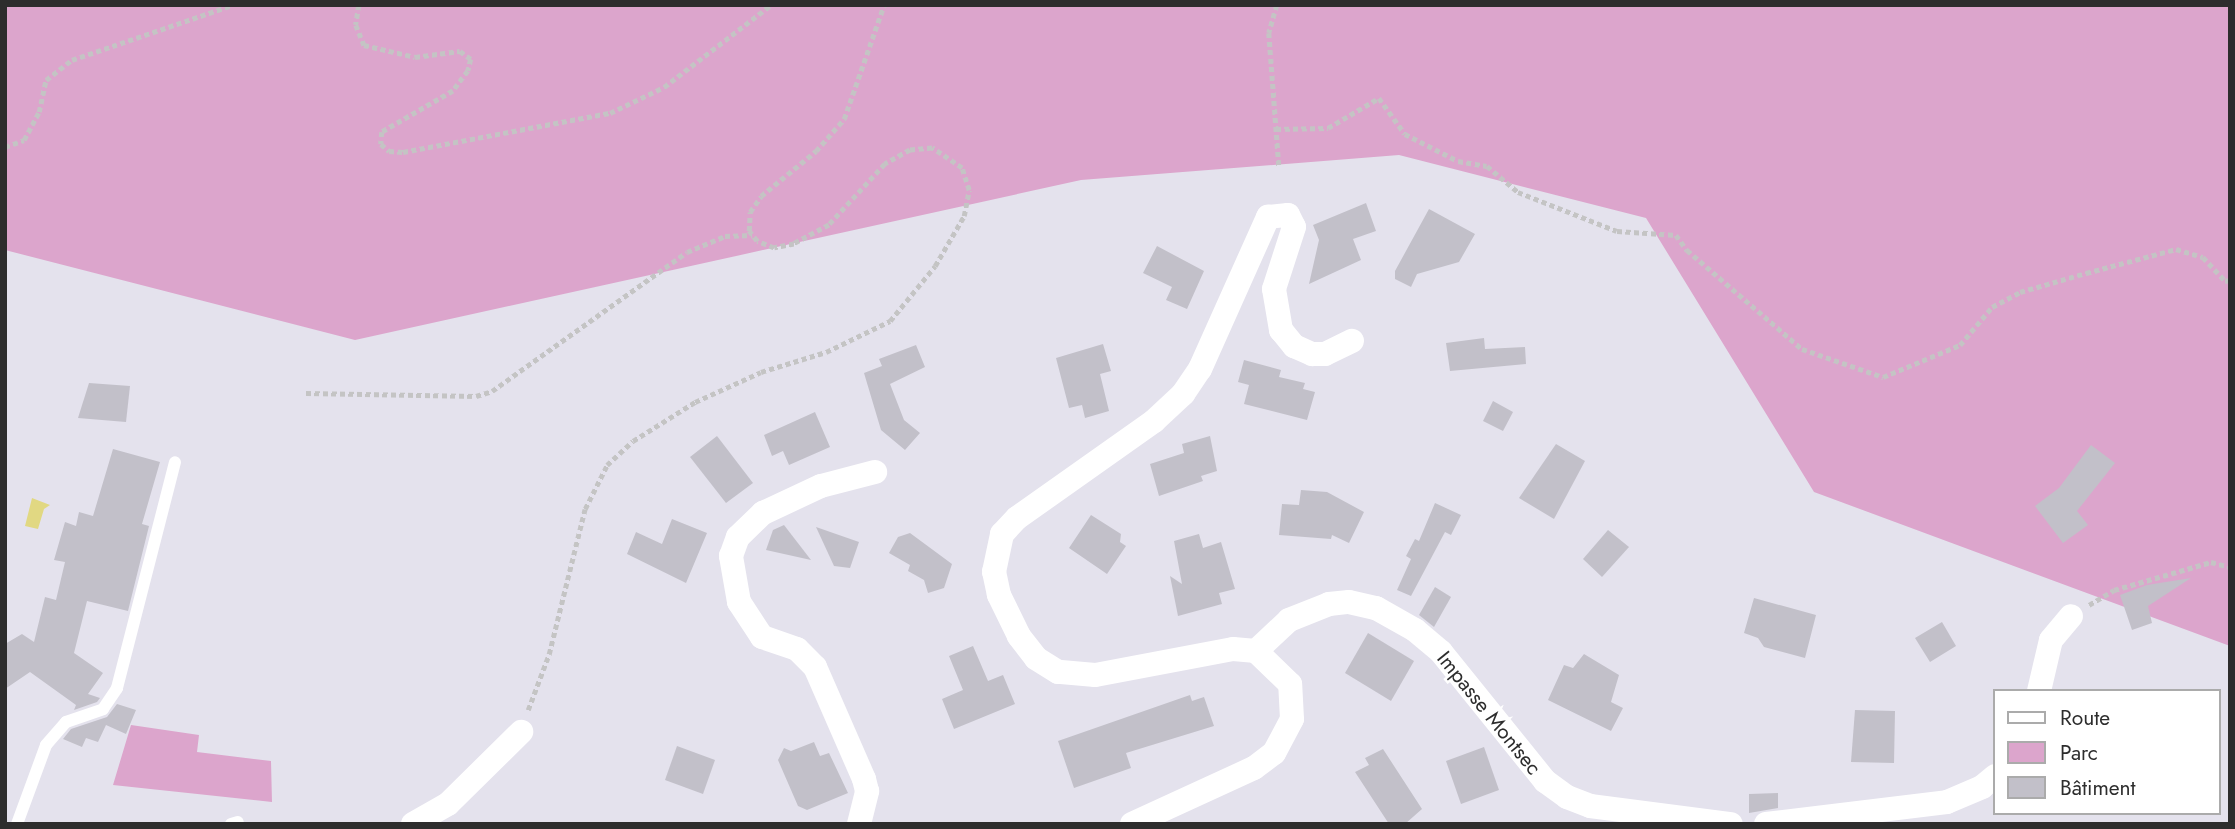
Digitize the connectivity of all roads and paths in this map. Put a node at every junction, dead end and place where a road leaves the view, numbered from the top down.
1 (233, 5) edge
2 (359, 5) edge
3 (377, 5) edge
4 (386, 5) edge
5 (771, 5) edge
6 (884, 5) edge
7 (1277, 5) edge
8 (1276, 129) junction
9 (5, 147) edge
10 (1279, 167) dead end
11 (753, 235) junction
12 (2230, 280) edge
13 (1352, 341) dead end
14 (306, 393) dead end
15 (175, 462) dead end
16 (875, 472) dead end
17 (2230, 567) edge
18 (2071, 616) joint
19 (1256, 652) junction
20 (2039, 689) edge
21 (521, 732) joint
22 (1994, 777) edge
23 (17, 824) edge
24 (413, 824) edge
25 (859, 824) edge
26 (1132, 824) edge
27 (1731, 824) edge
28 (1766, 824) edge

1 - 9 path
2 - 5 path
3 - 4 path
6 - 11 path
7 - 8 path
8 - 10 path
8 - 12 path
11 - 14 path
11 - 21 path
13 - 19 street
15 - 23 lane
16 - 25 street
17 - 18 path
18 - 20 street
19 - 26 street
19 - 27 street, Impasse Montsec
21 - 24 street
22 - 28 street

